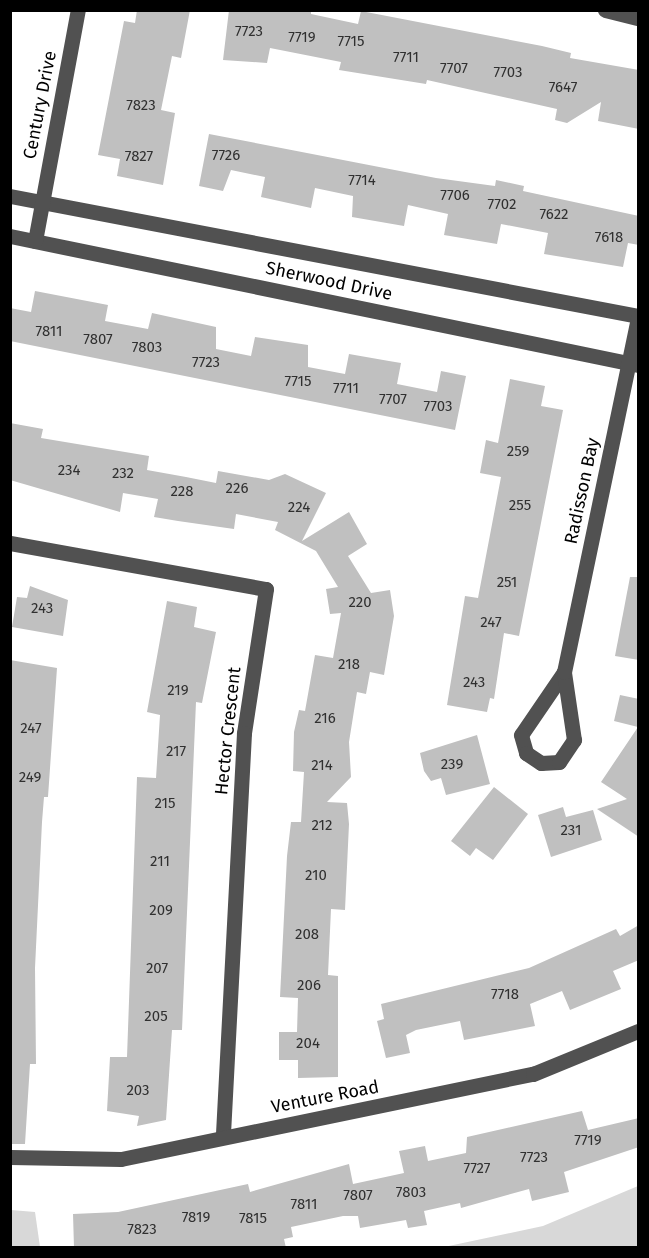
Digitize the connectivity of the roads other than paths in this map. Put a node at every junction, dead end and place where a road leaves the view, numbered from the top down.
1 (78, 10) edge
2 (605, 10) edge
3 (639, 18) edge
4 (10, 196) edge
5 (42, 201) junction
6 (10, 236) edge
7 (35, 241) junction
8 (639, 317) edge
9 (634, 364) edge
10 (10, 543) edge
11 (564, 672) junction
12 (639, 1031) edge
13 (223, 1136) junction
14 (10, 1157) edge

1 - 5 street, Century Drive
2 - 3 street
4 - 5 street, Sherwood Drive
5 - 7 street, Century Drive
5 - 8 street, Sherwood Drive
6 - 7 street, Sherwood Drive
7 - 9 street, Sherwood Drive
8 - 9 street, Radisson Bay
9 - 11 street, Radisson Bay
10 - 13 street, Hector Crescent
11 - 11 street, Radisson Bay
12 - 13 street, Venture Road
13 - 14 street, Venture Road

